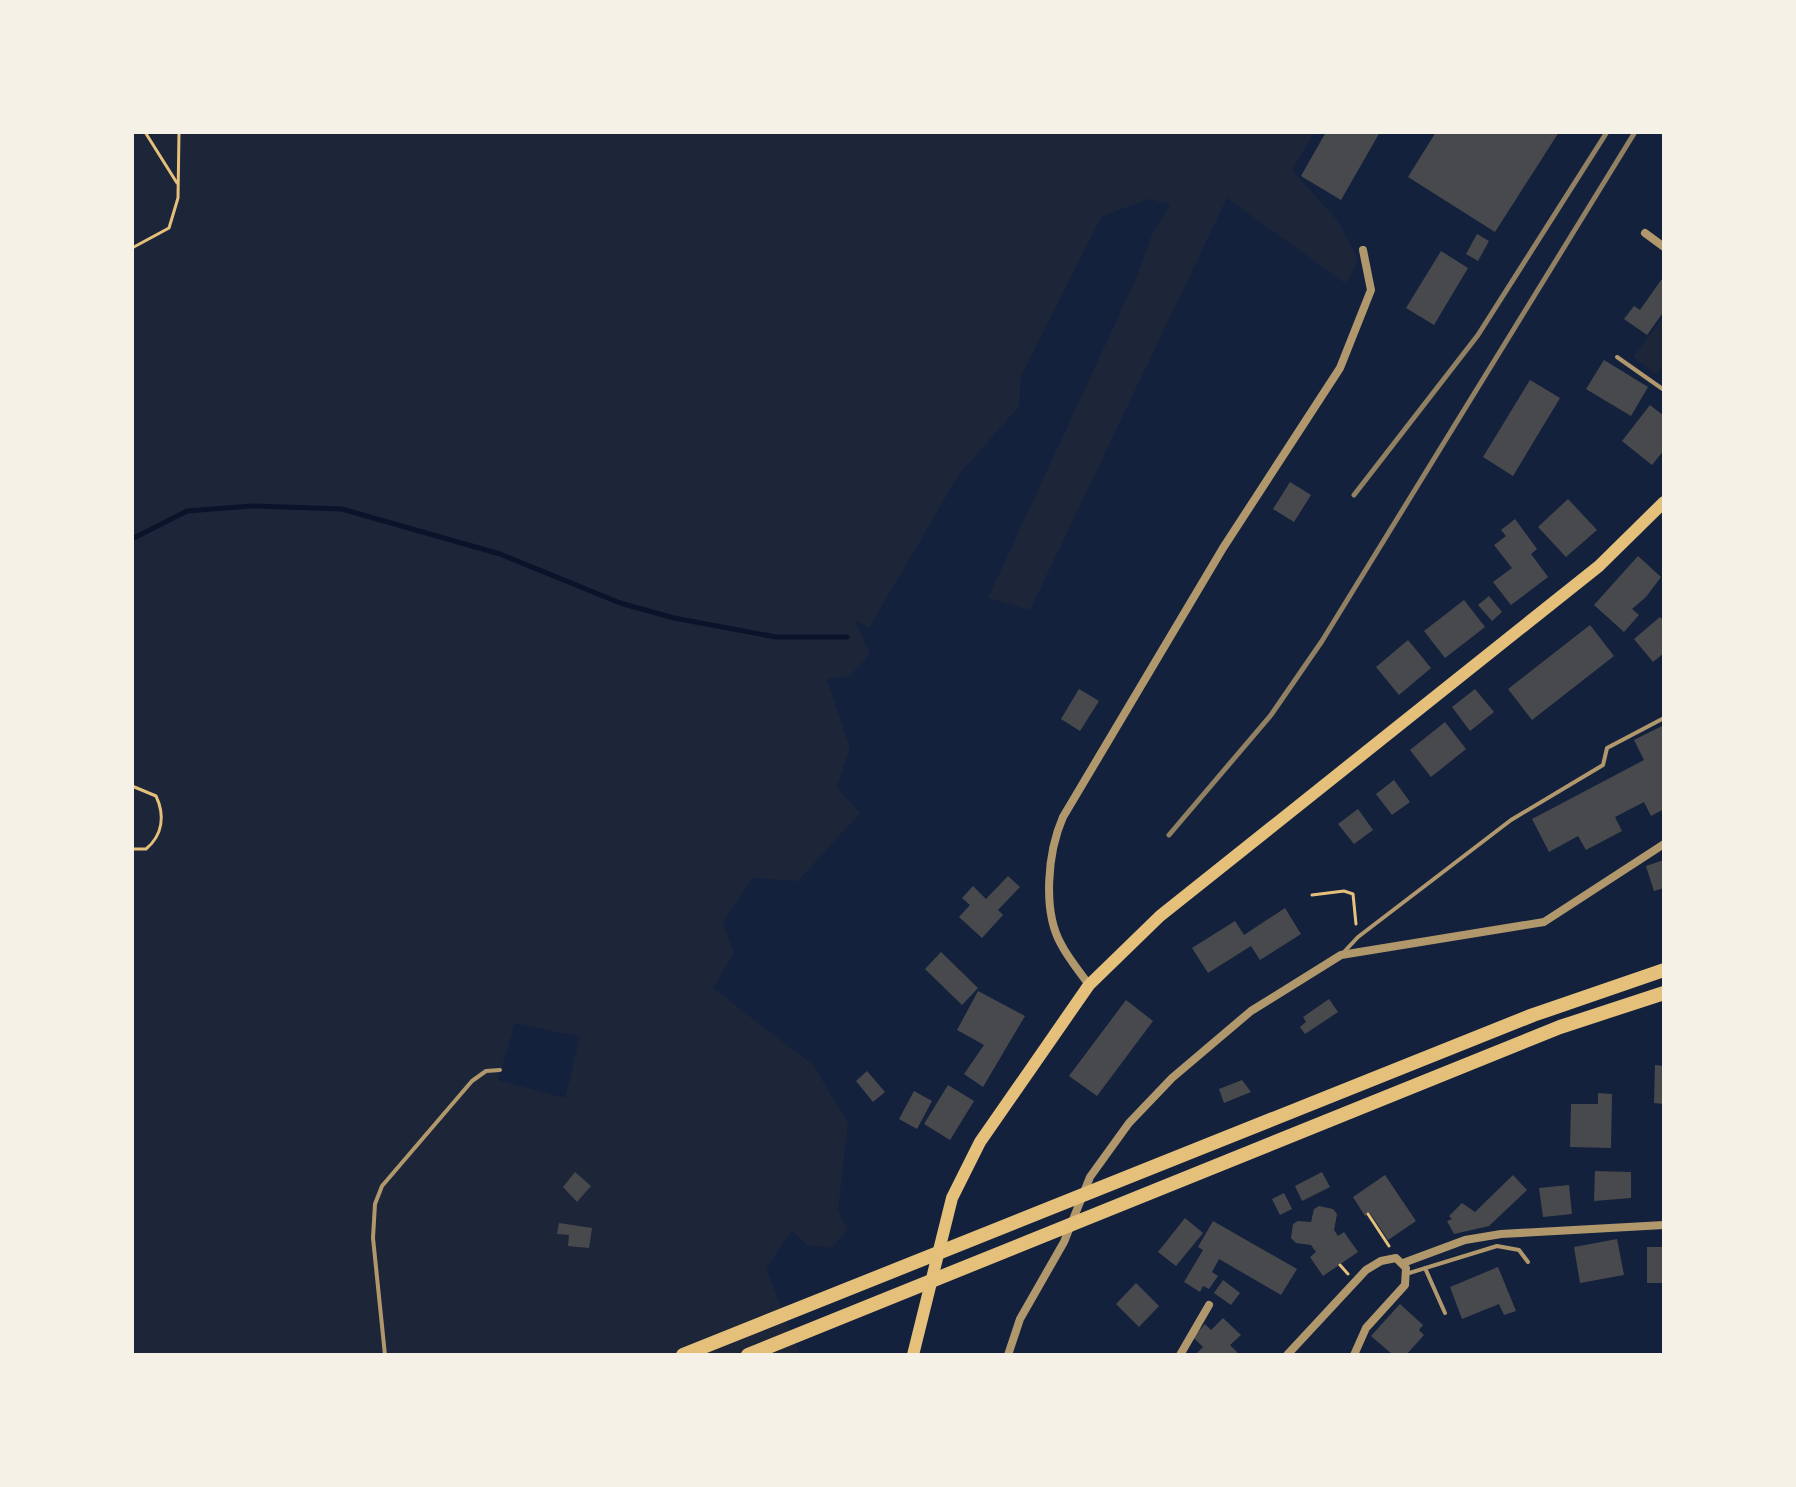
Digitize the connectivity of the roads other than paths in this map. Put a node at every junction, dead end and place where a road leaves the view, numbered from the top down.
1 (1645, 233) dead end
2 (1664, 247) edge
3 (1363, 250) dead end
4 (1617, 357) dead end
5 (1664, 390) edge
6 (1664, 502) edge
7 (1664, 718) edge
8 (1664, 844) edge
9 (1341, 955) junction
10 (1664, 970) edge
11 (1089, 985) junction
12 (1664, 993) edge
13 (500, 1070) dead end
14 (1664, 1225) edge
15 (1528, 1262) dead end
16 (1403, 1263) junction
17 (1425, 1268) junction
18 (1406, 1274) junction
19 (1209, 1305) dead end
20 (1445, 1313) dead end
21 (385, 1355) edge
22 (683, 1355) edge
23 (748, 1355) edge
24 (913, 1355) edge
25 (1008, 1355) edge
26 (1180, 1355) edge
27 (1287, 1355) edge
28 (1354, 1355) edge

1 - 2 street
3 - 11 street
4 - 5 lane
6 - 11 main road
7 - 9 lane
8 - 9 street
9 - 25 street
10 - 22 highway
11 - 24 main road
12 - 23 highway
13 - 21 lane
14 - 16 street
15 - 17 lane
16 - 18 street
16 - 27 street
17 - 18 lane
17 - 20 lane
18 - 28 street
19 - 26 street

